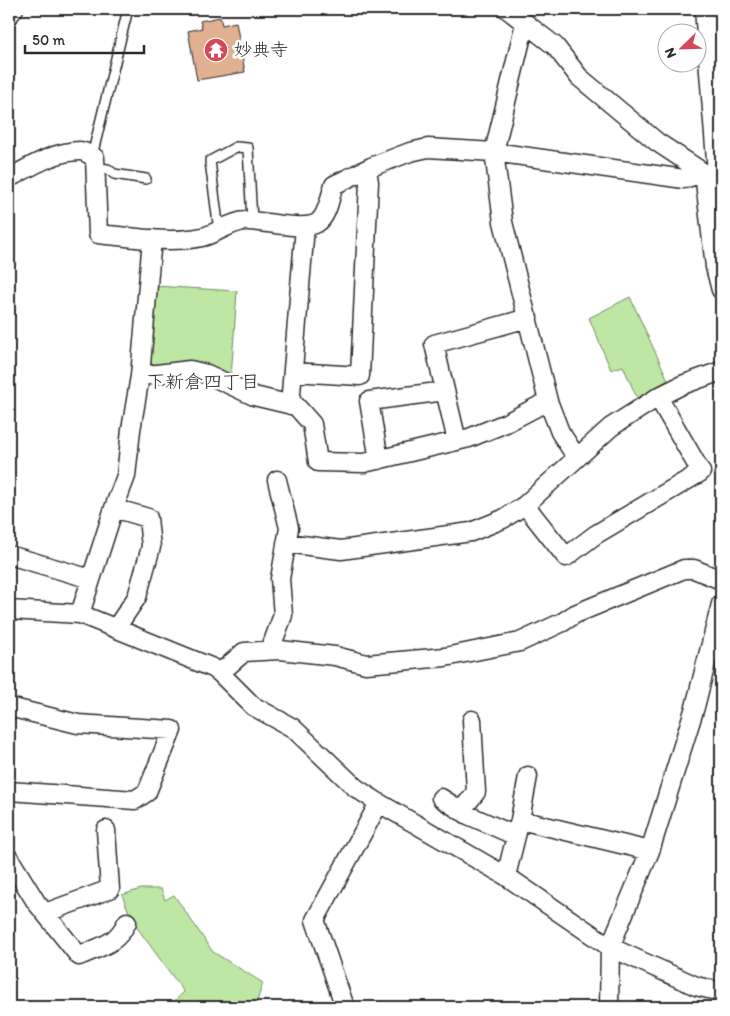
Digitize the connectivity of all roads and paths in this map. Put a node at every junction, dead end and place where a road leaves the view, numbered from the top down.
1 (14, 9) edge
2 (128, 9) edge
3 (507, 9) edge
4 (704, 9) edge
5 (9, 15) edge
6 (525, 23) junction
7 (494, 152) junction
8 (94, 162) junction
9 (367, 169) junction
10 (714, 173) edge
11 (9, 178) edge
12 (146, 180) dead end
13 (252, 221) junction
14 (305, 227) junction
15 (219, 231) junction
16 (152, 239) junction
17 (721, 290) edge
18 (528, 318) junction
19 (721, 370) edge
20 (293, 372) junction
21 (140, 376) junction
22 (445, 392) junction
23 (658, 397) junction
24 (548, 401) junction
25 (290, 405) junction
26 (457, 441) junction
27 (577, 458) junction
28 (379, 460) junction
29 (277, 480) dead end
30 (525, 505) junction
31 (114, 508) junction
32 (286, 543) junction
33 (9, 556) edge
34 (91, 579) junction
35 (721, 580) edge
36 (721, 604) edge
37 (9, 610) edge
38 (80, 614) junction
39 (116, 628) junction
40 (270, 650) junction
41 (220, 673) junction
42 (9, 707) edge
43 (472, 720) dead end
44 (528, 776) dead end
45 (9, 791) edge
46 (442, 798) dead end
47 (379, 802) junction
48 (461, 811) junction
49 (518, 828) junction
50 (106, 830) dead end
51 (650, 851) junction
52 (9, 858) edge
53 (506, 876) junction
54 (45, 912) junction
55 (127, 922) dead end
56 (610, 947) junction
57 (721, 992) edge
58 (345, 1007) edge
59 (609, 1007) edge

1 - 5 street
2 - 8 lane
3 - 6 street
4 - 10 street
6 - 7 street
6 - 10 street
7 - 9 street
7 - 10 street
7 - 18 street
8 - 11 street
8 - 12 lane
8 - 16 street
9 - 14 street
9 - 20 street
10 - 17 street
13 - 14 street
13 - 15 street
13 - 15 lane
14 - 20 street
15 - 16 street
16 - 21 street
18 - 22 street
18 - 24 street
19 - 23 street
20 - 25 street
21 - 25 street
21 - 31 street
22 - 26 street
22 - 28 street
23 - 27 street
23 - 30 street
24 - 26 street
24 - 27 street
25 - 28 street
26 - 28 street
27 - 30 street
29 - 32 street
30 - 32 street
31 - 34 street
31 - 39 street
32 - 40 street
33 - 34 street
34 - 38 street
35 - 40 street
36 - 51 street
37 - 38 street
38 - 39 street
39 - 41 street
40 - 41 street
41 - 47 street
42 - 45 street
43 - 48 street
44 - 49 street
46 - 48 street
47 - 53 street
47 - 58 street
48 - 49 street
49 - 51 street
49 - 53 street
50 - 54 street
51 - 56 street
52 - 54 street
53 - 56 street
54 - 55 street
56 - 57 street
56 - 59 street

